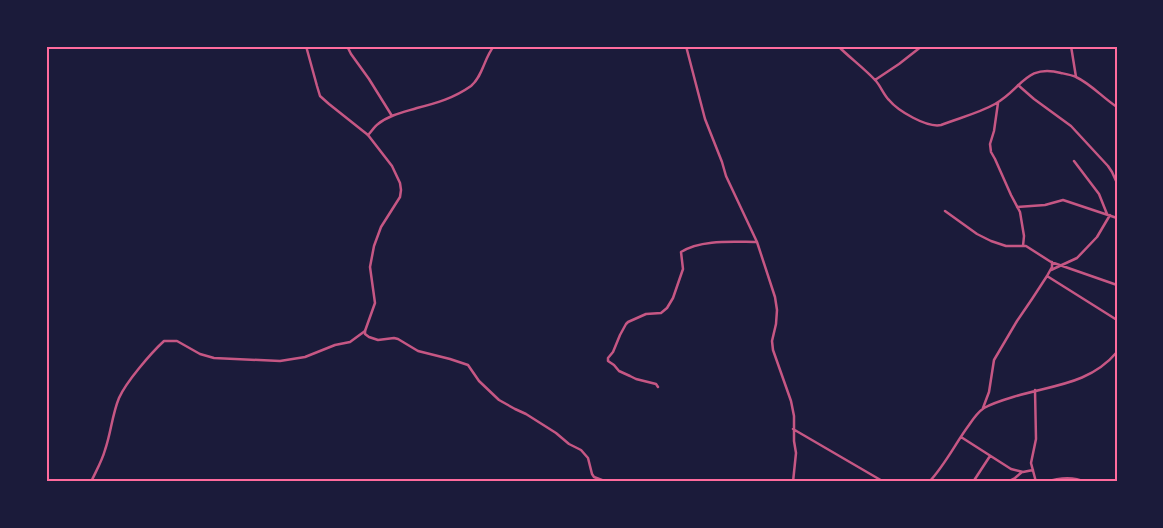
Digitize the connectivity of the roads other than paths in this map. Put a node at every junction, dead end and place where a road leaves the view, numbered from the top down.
1 (306, 46) edge
2 (347, 46) edge
3 (494, 46) edge
4 (686, 46) edge
5 (838, 46) edge
6 (922, 46) edge
7 (1071, 46) edge
8 (1076, 77) junction
9 (875, 80) junction
10 (1018, 85) junction
11 (998, 103) junction
12 (1117, 107) edge
13 (392, 116) junction
14 (368, 135) junction
15 (1074, 161) dead end
16 (1116, 180) edge
17 (1017, 208) junction
18 (945, 211) dead end
19 (1109, 215) junction
20 (1117, 218) edge
21 (757, 242) junction
22 (1023, 246) junction
23 (1052, 262) junction
24 (1062, 266) junction
25 (1050, 271) junction
26 (1047, 276) junction
27 (1117, 286) edge
28 (1117, 320) edge
29 (365, 331) junction
30 (1117, 352) edge
31 (658, 387) dead end
32 (1035, 390) junction
33 (982, 410) junction
34 (793, 429) junction
35 (961, 437) junction
36 (990, 456) junction
37 (1033, 470) junction
38 (1023, 472) junction
39 (1037, 481) edge
40 (91, 482) edge
41 (607, 482) edge
42 (622, 482) edge
43 (632, 482) edge
44 (793, 482) edge
45 (884, 482) edge
46 (929, 482) edge
47 (973, 482) edge
48 (1007, 482) edge
49 (1045, 482) edge
50 (1085, 482) edge

1 - 14 street
2 - 13 street
3 - 13 street
4 - 21 street
5 - 9 street
6 - 9 street
7 - 8 street
8 - 10 street
8 - 12 street
9 - 11 street
10 - 11 street
10 - 16 street
11 - 17 street
13 - 14 street
14 - 29 street
15 - 19 street
17 - 19 street
17 - 22 street
18 - 22 street
19 - 20 street
19 - 24 street
21 - 31 street
21 - 34 street
22 - 23 street
23 - 24 street
23 - 25 street
24 - 25 street
24 - 27 street
25 - 26 street
26 - 28 street
26 - 33 street
29 - 40 street
29 - 41 street
30 - 32 street
32 - 33 street
32 - 37 street
33 - 35 street
34 - 44 street
34 - 45 street
35 - 36 street
35 - 46 street
36 - 38 street
36 - 47 street
37 - 38 street
37 - 39 street
38 - 48 street
42 - 43 street
49 - 50 street

